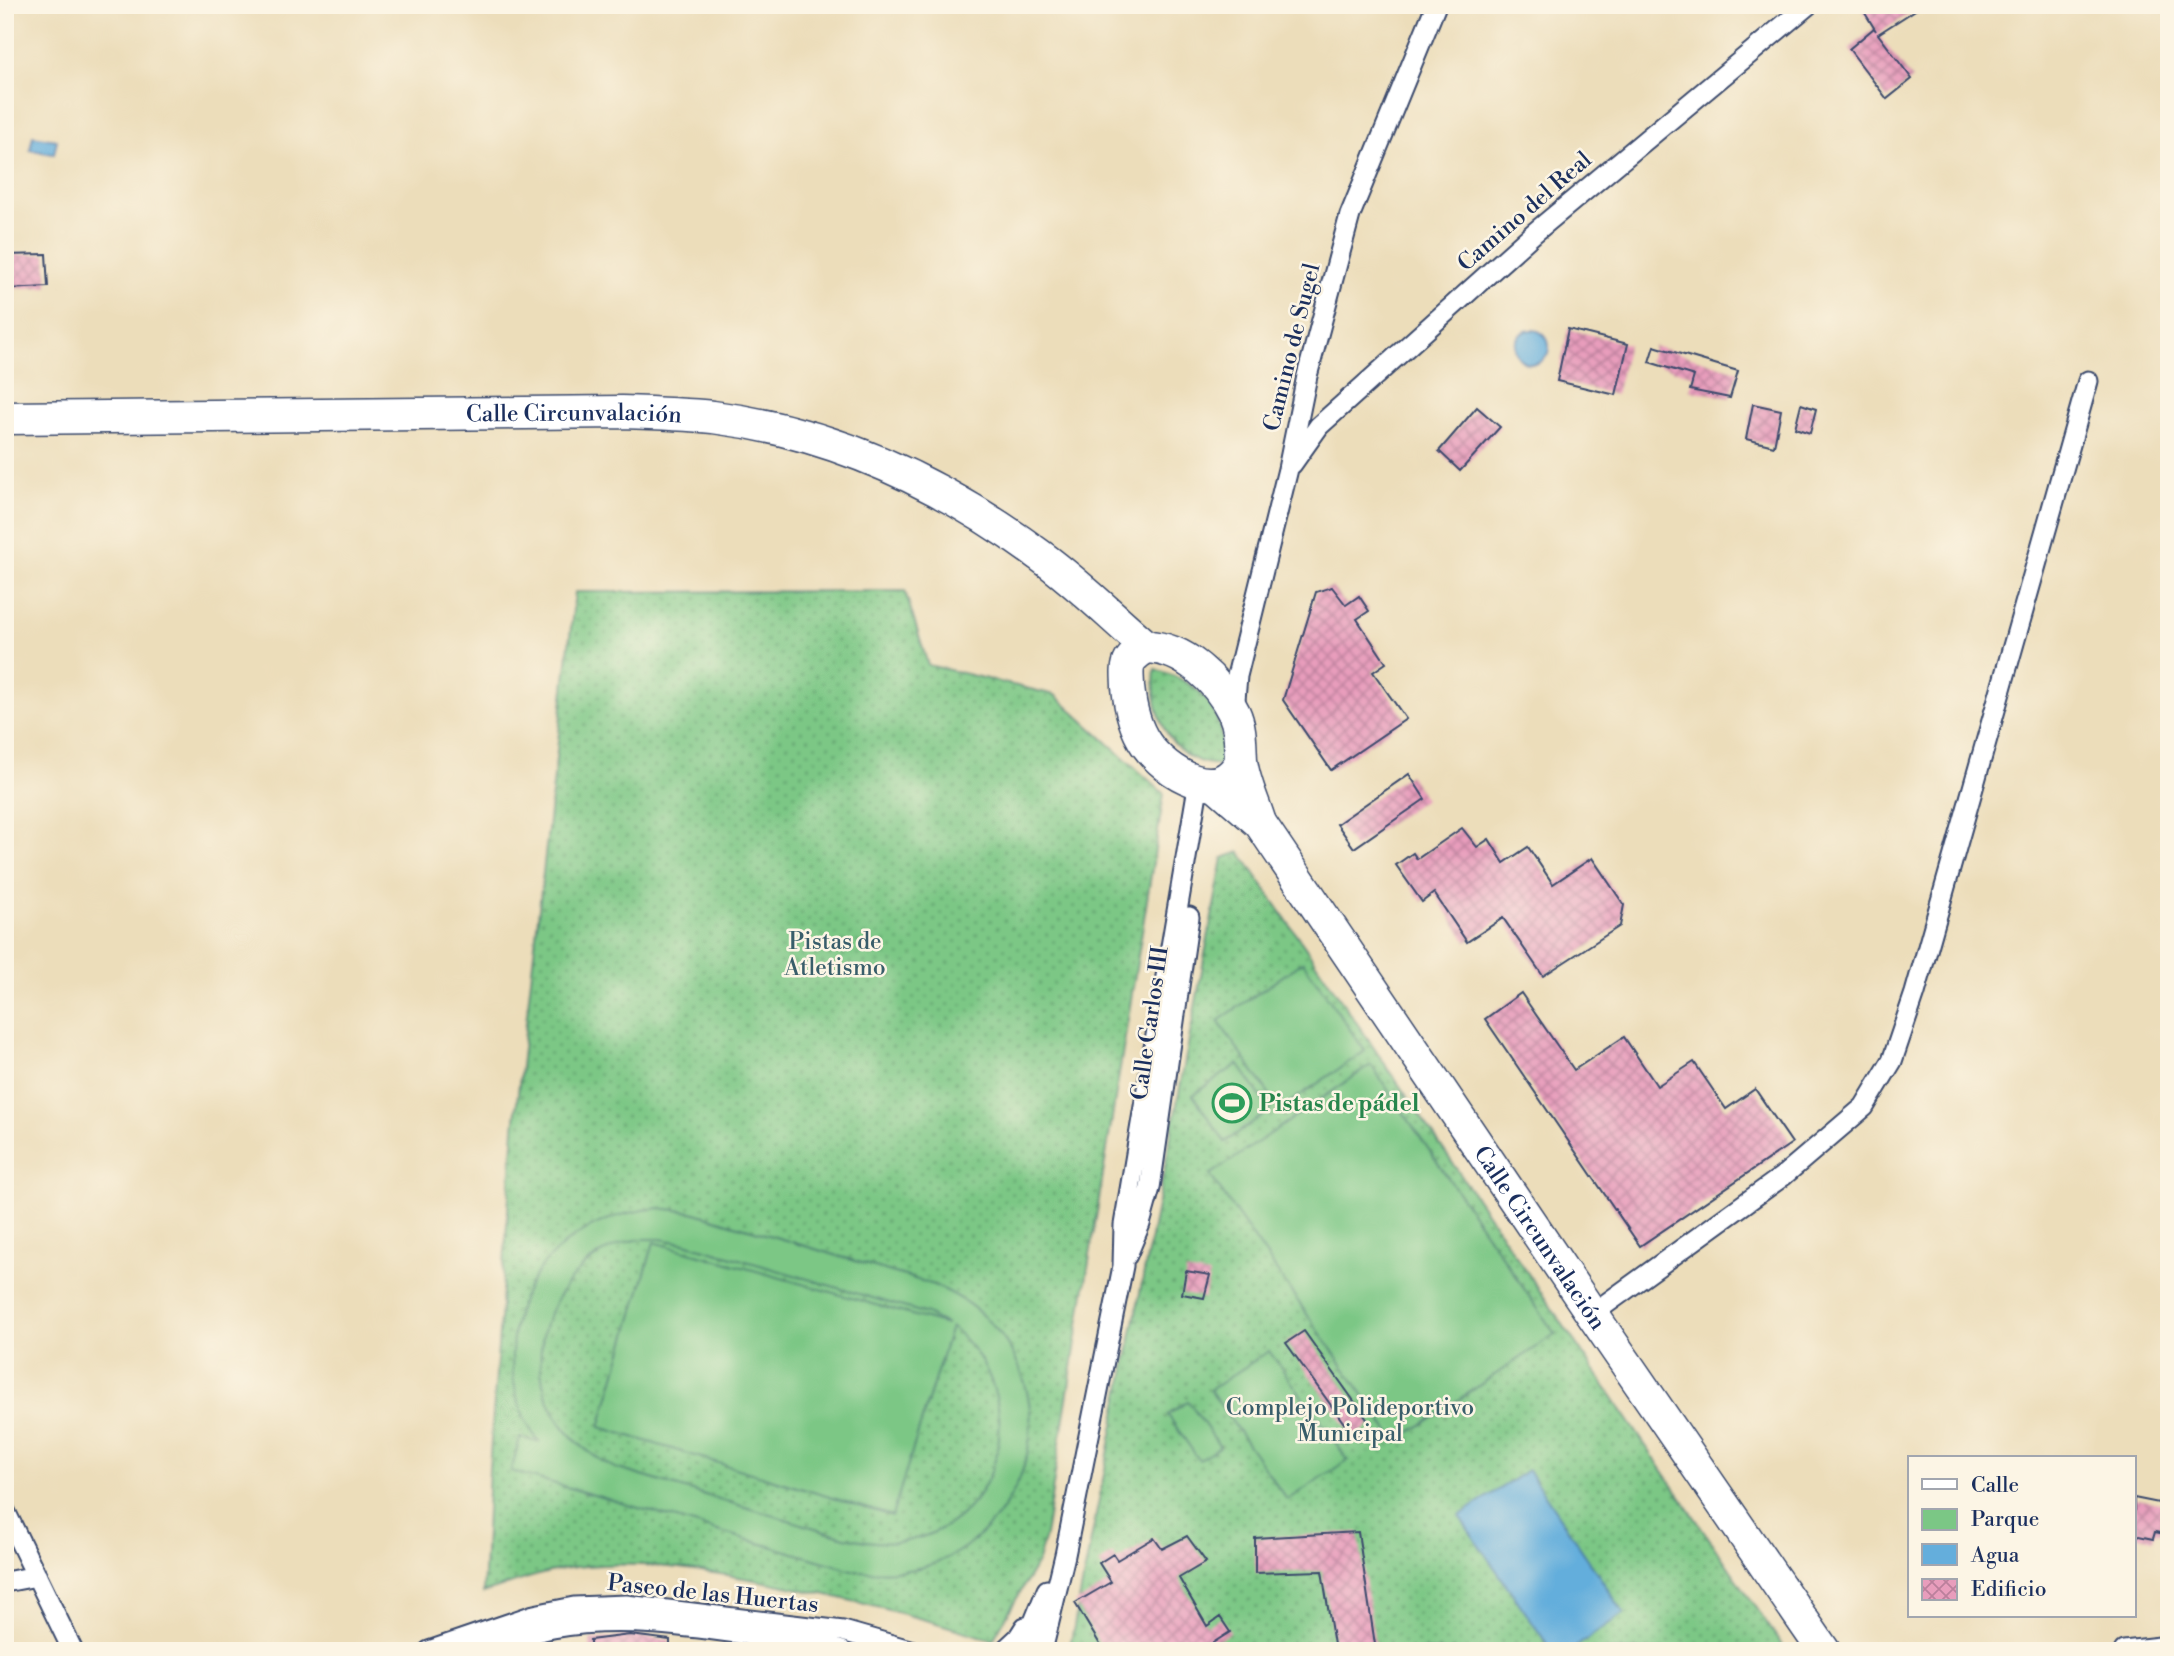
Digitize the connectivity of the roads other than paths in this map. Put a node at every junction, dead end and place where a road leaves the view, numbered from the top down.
1 (1436, 5) edge
2 (1808, 5) edge
3 (2088, 381) dead end
4 (5, 418) edge
5 (1288, 469) junction
6 (1139, 653) junction
7 (1234, 713) junction
8 (1241, 761) junction
9 (1208, 783) junction
10 (1260, 823) junction
11 (1592, 1314) junction
12 (5, 1511) edge
13 (1065, 1555) junction
14 (37, 1576) junction
15 (5, 1582) edge
16 (1041, 1602) junction
17 (2169, 1646) edge
18 (74, 1651) edge
19 (429, 1651) edge
20 (481, 1651) edge
21 (842, 1651) edge
22 (913, 1651) edge
23 (1004, 1651) edge
24 (1022, 1651) edge
25 (1042, 1651) edge
26 (1824, 1651) edge
27 (2124, 1651) edge

1 - 5 street, Camino de Sugel
2 - 5 street, Camino del Real
3 - 11 street
4 - 6 main road, Calle Circunvalación
5 - 7 street, Camino de Sugel
6 - 7 main road
6 - 9 main road
7 - 8 main road
8 - 9 main road
8 - 10 main road
9 - 10 main road
9 - 13 street, Calle Carlos III
10 - 11 main road, Calle Circunvalación
11 - 26 main road, Calle Circunvalación
12 - 14 street
13 - 16 street, Calle Carlos III
13 - 25 street, Calle Carlos III
14 - 15 street
14 - 18 street
16 - 23 street
16 - 24 street, Calle Carlos III
17 - 27 street
19 - 22 street, Paseo de las Huertas
20 - 21 street, Paseo de las Huertas

